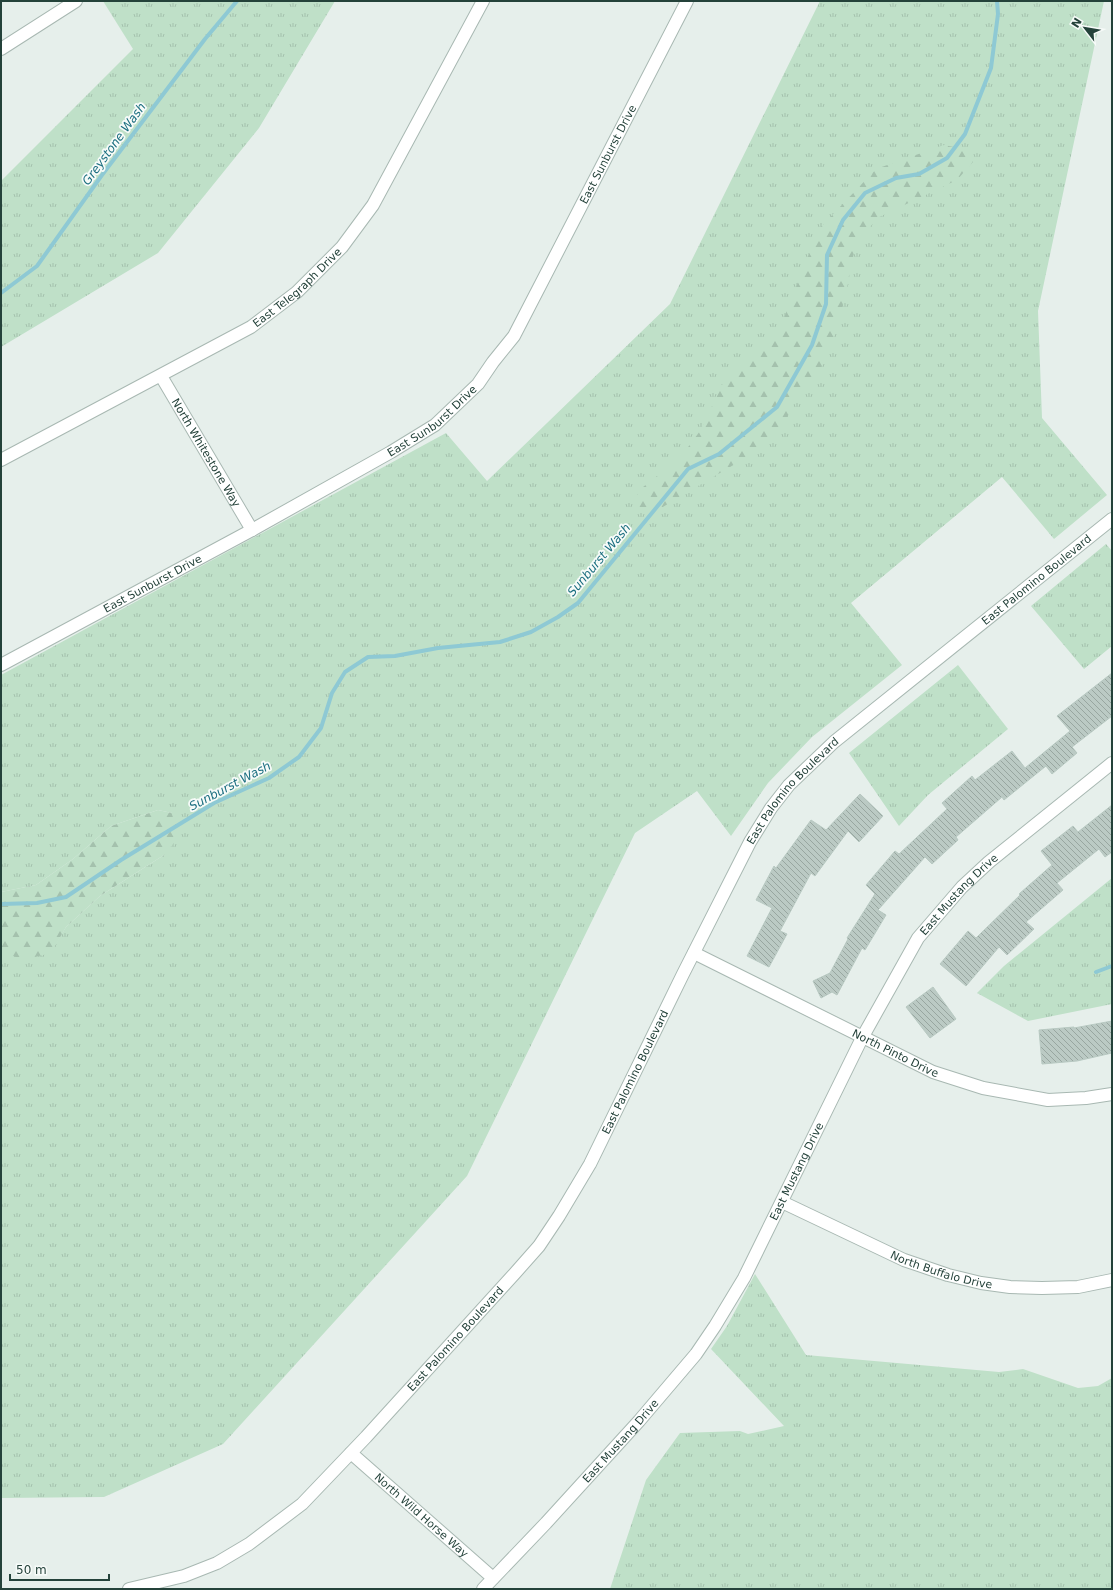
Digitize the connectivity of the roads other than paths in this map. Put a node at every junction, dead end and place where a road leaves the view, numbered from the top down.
1 (76, 1) edge
2 (483, 1) edge
3 (687, 1) edge
4 (1, 49) edge
5 (161, 376) junction
6 (1, 460) edge
7 (1112, 519) edge
8 (252, 530) junction
9 (1, 665) edge
10 (1112, 763) edge
11 (694, 953) junction
12 (862, 1038) junction
13 (1112, 1094) edge
14 (782, 1202) junction
15 (1112, 1280) edge
16 (351, 1453) junction
17 (493, 1578) junction
18 (129, 1589) edge
19 (483, 1589) edge

1 - 4 street
2 - 5 street, East Telegraph Drive
3 - 8 street, East Sunburst Drive
5 - 6 street, East Telegraph Drive
5 - 8 street, North Whitestone Way
7 - 11 street, East Palomino Boulevard
8 - 9 street, East Sunburst Drive
10 - 12 street, East Mustang Drive
11 - 12 street, North Pinto Drive
11 - 16 street, East Palomino Boulevard
12 - 13 street, North Pinto Drive
12 - 14 street, East Mustang Drive
14 - 15 street, North Buffalo Drive
14 - 17 street, East Mustang Drive
16 - 17 street, North Wild Horse Way
16 - 18 street, East Palomino Boulevard
17 - 19 street, East Mustang Drive

